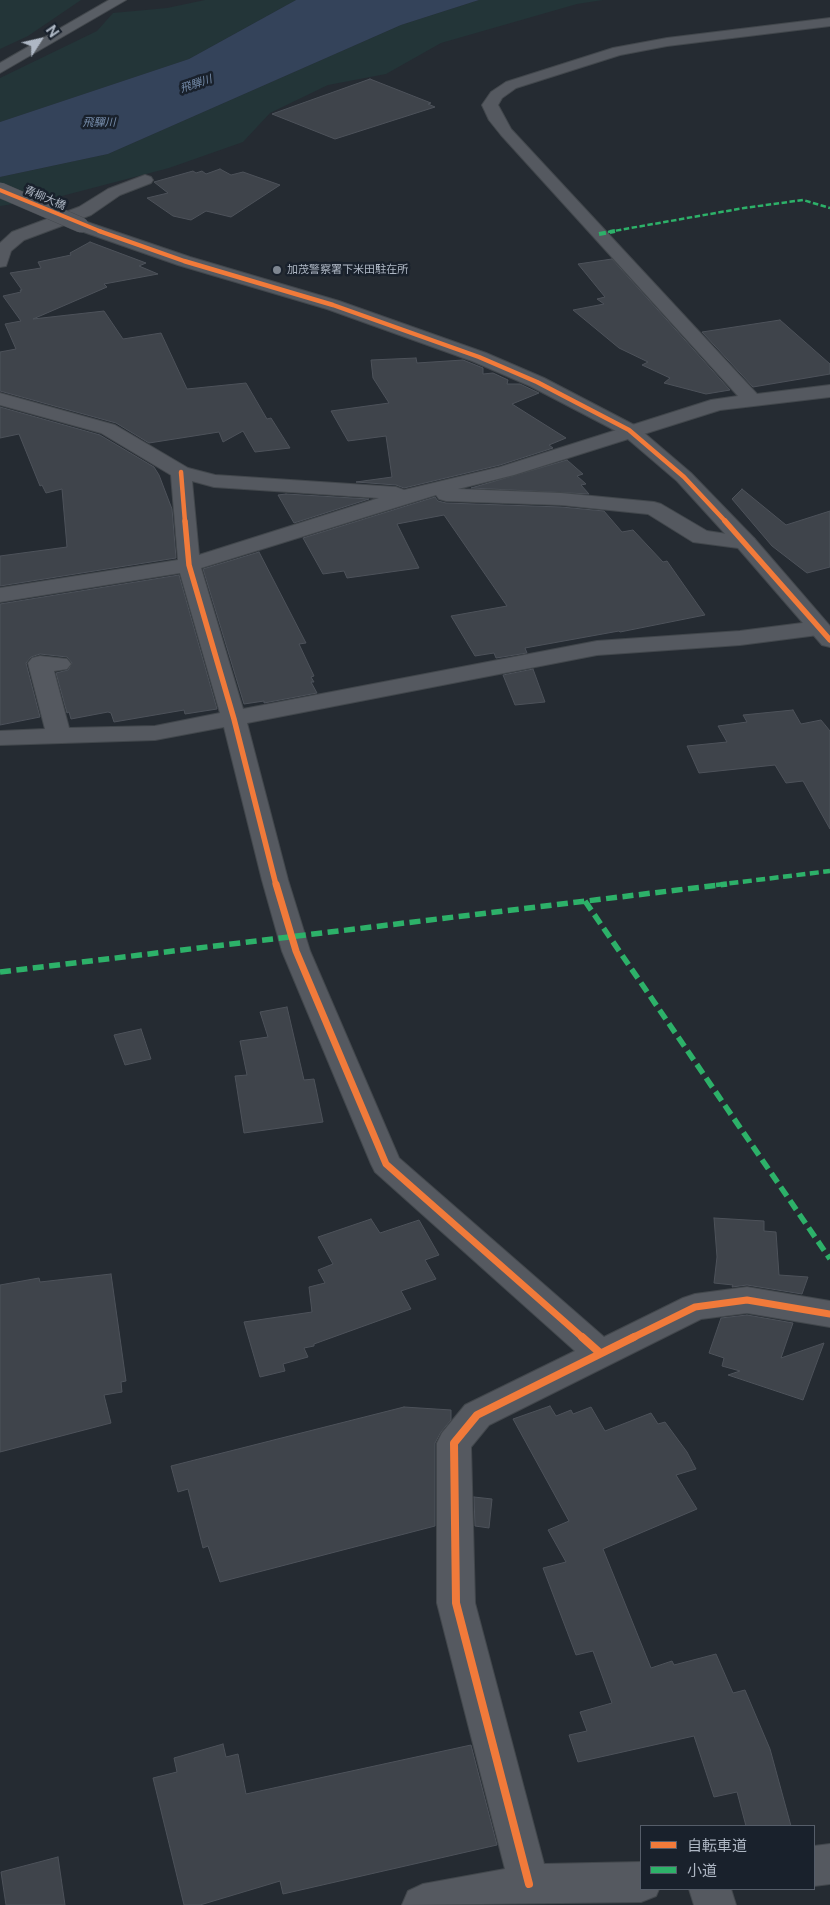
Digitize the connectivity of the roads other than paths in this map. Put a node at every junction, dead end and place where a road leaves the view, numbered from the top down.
1 (119, 0) edge
2 (830, 22) edge
3 (0, 69) edge
4 (145, 180) dead end
5 (0, 190) edge
6 (0, 262) edge
7 (830, 391) edge
8 (0, 399) edge
9 (750, 399) junction
10 (629, 430) junction
11 (181, 472) junction
12 (412, 494) junction
13 (746, 543) junction
14 (189, 565) junction
15 (0, 595) edge
16 (824, 634) edge
17 (59, 664) dead end
18 (234, 719) junction
19 (59, 736) junction
20 (0, 738) edge
21 (830, 1314) edge
22 (600, 1353) junction
23 (830, 1864) edge
24 (815, 1866) edge
25 (640, 1882) edge
26 (529, 1884) junction
27 (710, 1890) edge
28 (423, 1905) edge
29 (715, 1905) edge

1 - 3 main road
2 - 9 street
4 - 6 street
5 - 10 street, 青柳大橋, bridge
7 - 9 street
8 - 11 street
9 - 10 street
10 - 12 street
10 - 13 street, 青柳大橋
11 - 12 street
11 - 14 street
12 - 13 street
12 - 14 street
13 - 16 street, 青柳大橋
14 - 15 street
14 - 18 street
16 - 18 street
17 - 19 street
18 - 19 street
18 - 22 street
19 - 20 street
21 - 22 street
22 - 26 street
23 - 24 street
25 - 26 street
26 - 28 street
27 - 29 street

